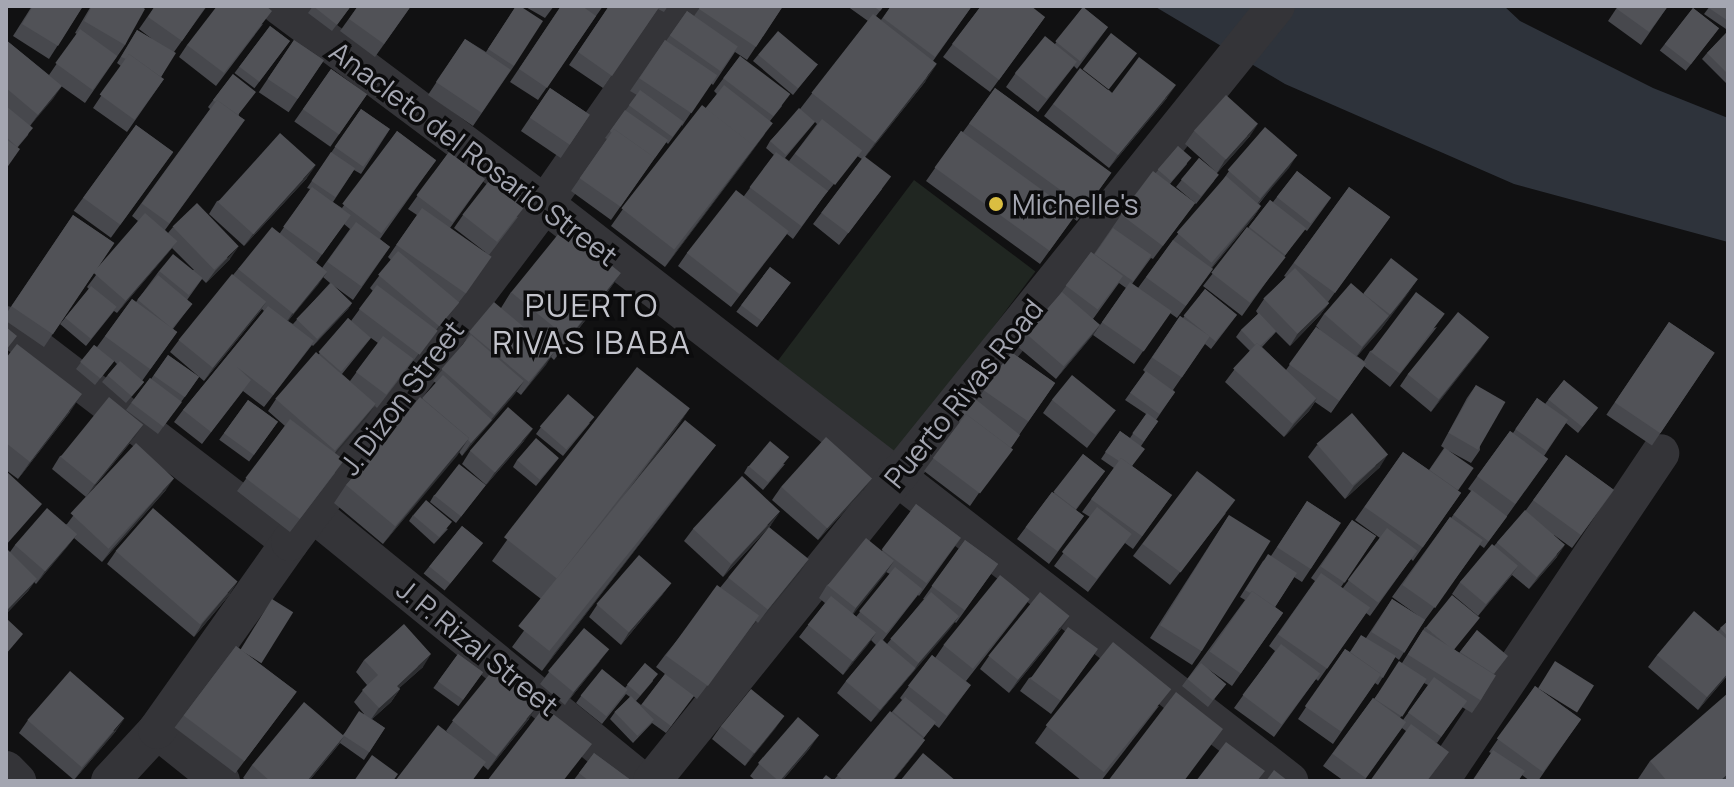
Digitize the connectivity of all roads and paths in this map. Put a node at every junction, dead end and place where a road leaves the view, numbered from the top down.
1 (280, 6) edge
2 (683, 6) edge
3 (1276, 6) edge
4 (545, 204) junction
5 (6, 325) edge
6 (1660, 453) edge
7 (895, 478) junction
8 (302, 528) junction
9 (157, 730) junction
10 (6, 770) edge
11 (17, 781) edge
12 (110, 781) edge
13 (221, 781) edge
14 (641, 781) edge
15 (652, 781) edge
16 (1289, 781) edge
17 (1440, 781) edge

1 - 4 street, Anacleto del Rosario Street
2 - 4 street, J. Dizon Street
3 - 7 street, Puerto Rivas Road
4 - 7 street, Anacleto del Rosario Street
4 - 8 street, J. Dizon Street
5 - 8 street, J. P. Rizal Street
6 - 17 street
7 - 15 street, Puerto Rivas Road
7 - 16 street, Anacleto del Rosario Street
8 - 9 street, J. Dizon Street
8 - 14 street, J. P. Rizal Street
9 - 12 street, J. Dizon Street
9 - 13 street
10 - 11 street

